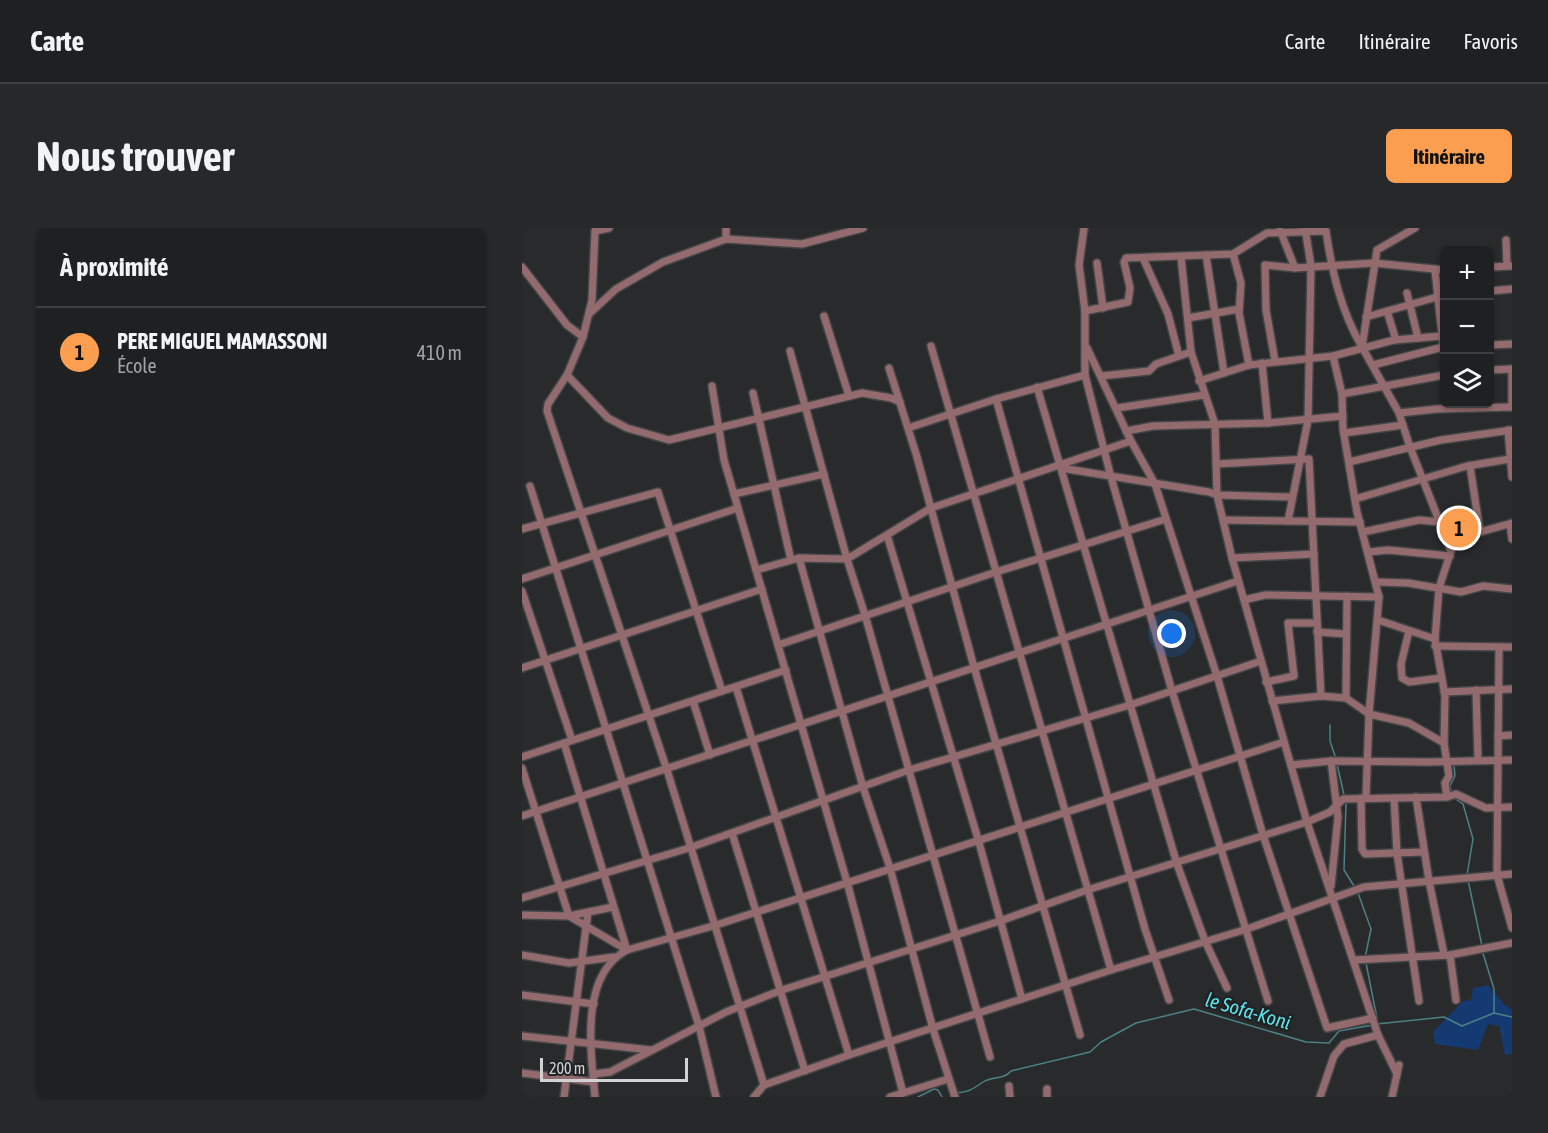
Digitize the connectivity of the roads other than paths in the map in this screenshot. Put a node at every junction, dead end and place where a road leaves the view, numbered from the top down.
1 (609, 228) edge
2 (726, 228) edge
3 (863, 228) edge
4 (1084, 228) edge
5 (1415, 228) edge
6 (1280, 230) edge
7 (1306, 230) edge
8 (726, 239) junction
9 (1506, 240) dead end
10 (1233, 254) junction
11 (1206, 255) junction
12 (1181, 257) junction
13 (1143, 258) junction
14 (1374, 262) junction
15 (1097, 263) dead end
16 (1331, 265) junction
17 (1311, 266) junction
18 (1509, 266) edge
19 (522, 267) edge
20 (1494, 267) edge
21 (1295, 268) junction
22 (1436, 270) junction
23 (1440, 270) edge
24 (1512, 289) edge
25 (1440, 290) edge
26 (1494, 291) edge
27 (1407, 293) dead end
28 (1440, 295) edge
29 (1409, 304) junction
30 (1103, 308) junction
31 (1239, 309) junction
32 (1084, 311) junction
33 (1387, 311) junction
34 (1215, 313) junction
35 (589, 314) junction
36 (824, 316) dead end
37 (1366, 317) junction
38 (1188, 318) junction
39 (1440, 336) edge
40 (584, 337) junction
41 (1418, 338) junction
42 (1396, 340) junction
43 (1512, 344) edge
44 (1494, 345) edge
45 (931, 346) dead end
46 (1086, 346) junction
47 (1362, 347) junction
48 (1440, 350) edge
49 (790, 351) dead end
50 (1191, 352) junction
51 (1179, 356) junction
52 (1333, 356) junction
53 (1310, 358) junction
54 (1275, 361) junction
55 (1262, 363) junction
56 (1249, 365) junction
57 (1373, 365) junction
58 (889, 368) dead end
59 (1512, 369) edge
60 (1494, 370) edge
61 (1224, 373) junction
62 (567, 375) junction
63 (1084, 375) junction
64 (1101, 376) junction
65 (1440, 376) edge
66 (1199, 381) junction
67 (712, 386) dead end
68 (1037, 387) junction
69 (1386, 387) junction
70 (753, 393) dead end
71 (1342, 394) junction
72 (1204, 395) junction
73 (849, 396) junction
74 (996, 399) junction
75 (900, 402) junction
76 (1494, 406) edge
77 (806, 407) junction
78 (1512, 407) edge
79 (1117, 408) junction
80 (1452, 408) edge
81 (952, 413) junction
82 (1400, 413) junction
83 (1343, 416) junction
84 (759, 418) junction
85 (1308, 420) junction
86 (1268, 423) junction
87 (1215, 424) junction
88 (1403, 425) junction
89 (719, 428) junction
90 (908, 428) junction
91 (1510, 430) edge
92 (1126, 431) junction
93 (1344, 433) junction
94 (1131, 441) junction
95 (1410, 447) junction
96 (1105, 449) junction
97 (1299, 459) junction
98 (1510, 459) junction
99 (1349, 462) junction
100 (1216, 464) junction
101 (1060, 466) junction
102 (1470, 466) junction
103 (824, 474) junction
104 (1017, 477) junction
105 (1111, 477) junction
106 (1512, 477) edge
107 (1423, 480) junction
108 (1155, 484) junction
109 (774, 485) junction
110 (530, 486) dead end
111 (734, 494) junction
112 (973, 494) junction
113 (1217, 495) junction
114 (1291, 497) junction
115 (1355, 500) junction
116 (738, 508) junction
117 (931, 508) junction
118 (580, 513) junction
119 (1166, 519) junction
120 (1223, 520) junction
121 (1288, 521) junction
122 (1312, 521) junction
123 (1360, 522) junction
124 (1440, 522) junction
125 (1511, 523) edge
126 (541, 524) junction
127 (522, 530) edge
128 (1127, 531) junction
129 (670, 532) junction
130 (1363, 532) junction
131 (1480, 532) junction
132 (887, 535) junction
133 (1512, 539) edge
134 (1447, 541) junction
135 (1084, 545) junction
136 (1369, 552) junction
137 (1314, 554) junction
138 (594, 556) junction
139 (1450, 556) junction
140 (1232, 558) junction
141 (795, 559) junction
142 (847, 559) junction
143 (1041, 559) junction
144 (556, 568) junction
145 (756, 570) junction
146 (996, 572) junction
147 (522, 579) edge
148 (1238, 580) junction
149 (1376, 582) junction
150 (952, 586) junction
151 (1439, 588) junction
152 (762, 589) junction
153 (1512, 589) edge
154 (522, 591) edge
155 (1191, 596) junction
156 (1314, 596) junction
157 (1347, 597) junction
158 (1379, 597) junction
159 (908, 600) junction
160 (1244, 600) junction
161 (1149, 610) junction
162 (696, 611) junction
163 (865, 615) junction
164 (1378, 620) junction
165 (1316, 623) junction
166 (1107, 624) junction
167 (821, 630) junction
168 (1409, 631) junction
169 (1317, 632) junction
170 (1347, 634) junction
171 (621, 635) junction
172 (1063, 639) junction
173 (1435, 643) junction
174 (778, 645) junction
175 (1499, 647) junction
176 (1512, 647) edge
177 (582, 648) junction
178 (1018, 653) junction
179 (545, 660) junction
180 (1261, 661) junction
181 (522, 668) edge
182 (974, 668) junction
183 (786, 670) junction
184 (1217, 676) junction
185 (1441, 678) junction
186 (932, 682) junction
187 (1266, 682) junction
188 (736, 687) junction
189 (1499, 689) junction
190 (1512, 689) edge
191 (1476, 690) junction
192 (722, 691) junction
193 (1172, 691) junction
194 (1444, 692) junction
195 (888, 696) junction
196 (1321, 696) junction
197 (1346, 698) junction
198 (693, 701) junction
199 (1272, 701) junction
200 (1130, 705) junction
201 (843, 711) junction
202 (1369, 714) junction
203 (648, 716) junction
204 (1085, 718) junction
205 (802, 725) junction
206 (606, 729) junction
207 (1042, 732) junction
208 (1512, 735) edge
209 (1498, 736) junction
210 (572, 740) junction
211 (753, 741) junction
212 (1284, 742) junction
213 (564, 743) junction
214 (1444, 743) junction
215 (998, 745) junction
216 (710, 755) junction
217 (1239, 755) junction
218 (522, 756) edge
219 (955, 759) junction
220 (1478, 759) junction
221 (1497, 760) junction
222 (1512, 760) edge
223 (1334, 761) junction
224 (1366, 761) junction
225 (1450, 761) junction
226 (1291, 765) junction
227 (522, 768) edge
228 (667, 770) junction
229 (909, 770) junction
230 (1196, 770) junction
231 (622, 784) junction
232 (1152, 784) junction
233 (863, 786) junction
234 (1450, 796) junction
235 (1109, 797) junction
236 (1416, 797) junction
237 (581, 798) junction
238 (1364, 798) junction
239 (1394, 798) junction
240 (822, 800) junction
241 (1336, 804) junction
242 (1512, 807) edge
243 (1497, 808) junction
244 (1065, 811) junction
245 (536, 812) junction
246 (522, 816) edge
247 (776, 817) junction
248 (1307, 822) junction
249 (1021, 826) junction
250 (732, 833) junction
251 (1263, 835) junction
252 (978, 839) junction
253 (689, 848) junction
254 (1221, 848) junction
255 (1425, 852) junction
256 (1397, 853) junction
257 (934, 855) junction
258 (646, 861) junction
259 (1177, 864) junction
260 (890, 868) junction
261 (1497, 874) junction
262 (1512, 874) edge
263 (603, 875) junction
264 (1131, 877) junction
265 (1429, 881) junction
266 (847, 882) junction
267 (1401, 883) junction
268 (560, 887) junction
269 (1331, 888) junction
270 (1087, 890) junction
271 (801, 897) junction
272 (522, 898) edge
273 (1335, 899) junction
274 (1043, 905) junction
275 (613, 907) junction
276 (757, 911) junction
277 (588, 912) junction
278 (522, 915) edge
279 (1289, 915) junction
280 (569, 916) junction
281 (1000, 921) junction
282 (586, 926) junction
283 (713, 926) junction
284 (1512, 928) edge
285 (1247, 929) junction
286 (957, 935) junction
287 (673, 939) junction
288 (1205, 941) junction
289 (1512, 943) edge
290 (912, 947) junction
291 (627, 950) junction
292 (522, 955) edge
293 (1447, 955) junction
294 (615, 957) junction
295 (1414, 957) junction
296 (1154, 958) junction
297 (1354, 960) junction
298 (581, 962) junction
299 (869, 962) junction
300 (1111, 970) junction
301 (826, 975) junction
302 (1066, 985) junction
303 (1227, 988) dead end
304 (782, 990) junction
305 (522, 995) edge
306 (1022, 999) junction
307 (1169, 1000) dead end
308 (1456, 1000) dead end
309 (1268, 1001) dead end
310 (1419, 1001) dead end
311 (576, 1002) junction
312 (594, 1004) junction
313 (741, 1006) junction
314 (978, 1014) junction
315 (1373, 1018) junction
316 (699, 1026) junction
317 (933, 1029) junction
318 (1080, 1035) dead end
319 (1378, 1035) junction
320 (522, 1036) edge
321 (890, 1041) junction
322 (571, 1042) junction
323 (592, 1045) junction
324 (652, 1050) junction
325 (849, 1055) junction
326 (990, 1057) dead end
327 (1399, 1065) dead end
328 (805, 1071) junction
329 (522, 1073) edge
330 (594, 1074) junction
331 (1397, 1074) junction
332 (566, 1079) junction
333 (948, 1079) junction
334 (594, 1082) junction
335 (764, 1084) junction
336 (1009, 1086) dead end
337 (903, 1093) junction
338 (954, 1094) edge
339 (564, 1097) edge
340 (595, 1097) edge
341 (716, 1097) edge
342 (754, 1097) edge
343 (890, 1097) edge
344 (1010, 1097) edge
345 (1320, 1097) edge
346 (1392, 1097) edge

1 - 35 street
2 - 8 street
3 - 8 street
4 - 32 street
5 - 14 street
6 - 7 street
6 - 10 street
6 - 21 street
7 - 16 street
7 - 17 street
8 - 35 street
9 - 18 street
10 - 11 street
10 - 31 street
11 - 12 street
11 - 34 street
12 - 13 street
12 - 38 street
13 - 30 street
13 - 51 street
14 - 16 street
14 - 22 street
14 - 37 street
15 - 30 street
16 - 17 street
16 - 47 street
17 - 21 street
17 - 53 street
18 - 20 street
19 - 40 street
21 - 54 street
22 - 23 street
22 - 25 street
24 - 26 street
27 - 29 street
28 - 29 street
29 - 33 street
29 - 41 street
30 - 32 street
31 - 34 street
31 - 56 street
32 - 46 street
33 - 37 street
33 - 42 street
34 - 38 street
34 - 61 street
35 - 40 street
36 - 73 street
37 - 47 street
38 - 50 street
39 - 41 street
40 - 62 street
41 - 42 street
42 - 47 street
43 - 44 street
45 - 81 street
46 - 63 street
46 - 64 street
47 - 52 street
47 - 57 street
48 - 57 street
49 - 77 street
50 - 51 street
50 - 66 street
51 - 64 street
52 - 53 street
52 - 71 street
53 - 54 street
53 - 85 street
54 - 55 street
55 - 56 street
55 - 86 street
56 - 61 street
57 - 69 street
58 - 75 street
59 - 60 street
59 - 78 street
61 - 66 street
62 - 89 street
62 - 118 street
63 - 68 street
63 - 96 street
64 - 79 street
65 - 69 street
66 - 72 street
67 - 89 street
68 - 74 street
68 - 101 street
69 - 71 street
69 - 82 street
70 - 84 street
71 - 83 street
72 - 79 street
72 - 87 street
73 - 75 street
73 - 77 street
74 - 81 street
74 - 104 street
75 - 90 street
76 - 78 street
77 - 84 street
77 - 103 street
79 - 92 street
80 - 82 street
81 - 90 street
81 - 112 street
82 - 88 street
83 - 85 street
83 - 93 street
84 - 89 street
84 - 109 street
85 - 86 street
85 - 97 street
86 - 87 street
87 - 92 street
87 - 100 street
88 - 93 street
88 - 95 street
89 - 111 street
90 - 117 street
91 - 95 street
91 - 98 street
92 - 94 street
93 - 99 street
94 - 96 street
94 - 108 street
95 - 99 street
95 - 107 street
96 - 101 street
96 - 105 street
97 - 100 street
97 - 114 street
97 - 122 street
98 - 102 street
98 - 106 street
99 - 115 street
100 - 113 street
101 - 104 street
101 - 105 street
101 - 135 street
102 - 107 street
102 - 131 street
103 - 109 street
103 - 142 street
104 - 112 street
104 - 143 street
105 - 108 street
105 - 128 street
107 - 115 street
107 - 124 street
108 - 113 street
108 - 119 street
109 - 111 street
109 - 141 street
110 - 126 street
111 - 116 street
112 - 117 street
112 - 146 street
113 - 114 street
113 - 120 street
114 - 121 street
115 - 123 street
116 - 129 street
116 - 145 street
117 - 132 street
117 - 150 street
118 - 126 street
118 - 129 street
118 - 138 street
119 - 128 street
119 - 155 street
120 - 121 street
120 - 140 street
121 - 122 street
122 - 123 street
122 - 137 street
123 - 130 street
124 - 130 street
124 - 134 street
125 - 131 street
125 - 133 street
126 - 127 street
126 - 144 street
128 - 135 street
128 - 161 street
129 - 138 street
129 - 162 street
130 - 136 street
131 - 134 street
132 - 142 street
132 - 159 street
134 - 139 street
135 - 143 street
135 - 166 street
136 - 139 street
136 - 149 street
137 - 140 street
137 - 156 street
138 - 144 street
138 - 171 street
139 - 151 street
140 - 148 street
141 - 142 street
141 - 145 street
141 - 167 street
142 - 163 street
143 - 146 street
143 - 172 street
144 - 147 street
144 - 177 street
145 - 152 street
146 - 150 street
146 - 178 street
148 - 155 street
148 - 160 street
149 - 151 street
149 - 158 street
150 - 159 street
150 - 182 street
151 - 153 street
151 - 173 street
152 - 162 street
152 - 174 street
154 - 179 street
155 - 161 street
155 - 184 street
156 - 157 street
156 - 160 street
156 - 165 street
157 - 158 street
157 - 170 street
158 - 164 street
159 - 163 street
159 - 186 street
160 - 180 street
161 - 166 street
161 - 193 street
162 - 171 street
162 - 192 street
163 - 167 street
163 - 195 street
164 - 168 street
164 - 202 street
165 - 169 street
165 - 187 street
166 - 172 street
166 - 200 street
167 - 174 street
167 - 201 street
168 - 173 street
168 - 185 street
169 - 170 street
169 - 196 street
170 - 197 street
171 - 177 street
171 - 203 street
172 - 178 street
172 - 204 street
173 - 175 street
173 - 185 street
174 - 183 street
175 - 176 street
175 - 189 street
177 - 179 street
177 - 206 street
178 - 182 street
178 - 207 street
179 - 181 street
179 - 210 street
180 - 184 street
180 - 187 street
182 - 186 street
182 - 215 street
183 - 188 street
183 - 205 street
184 - 193 street
184 - 217 street
185 - 194 street
186 - 195 street
186 - 219 street
187 - 199 street
188 - 192 street
188 - 211 street
189 - 190 street
189 - 191 street
189 - 209 street
191 - 194 street
191 - 220 street
192 - 198 street
193 - 200 street
193 - 230 street
194 - 214 street
195 - 201 street
195 - 229 street
196 - 197 street
196 - 199 street
197 - 202 street
198 - 203 street
198 - 216 street
199 - 212 street
200 - 204 street
200 - 232 street
201 - 205 street
201 - 233 street
202 - 214 street
202 - 224 street
203 - 206 street
203 - 228 street
204 - 207 street
204 - 235 street
205 - 211 street
205 - 240 street
206 - 210 street
206 - 231 street
207 - 215 street
207 - 244 street
208 - 209 street
209 - 221 street
210 - 213 street
211 - 216 street
211 - 247 street
212 - 217 street
212 - 226 street
213 - 218 street
213 - 237 street
214 - 225 street
215 - 219 street
215 - 249 street
216 - 228 street
217 - 230 street
217 - 251 street
219 - 229 street
219 - 252 street
220 - 221 street
220 - 225 street
221 - 222 street
221 - 243 street
223 - 224 street
223 - 226 street
223 - 241 street
224 - 225 street
224 - 238 street
225 - 234 street
226 - 248 street
227 - 245 street
228 - 231 street
228 - 253 street
229 - 233 street
229 - 257 street
230 - 232 street
230 - 254 street
231 - 237 street
231 - 258 street
232 - 235 street
232 - 259 street
233 - 240 street
233 - 260 street
234 - 236 street
234 - 243 street
235 - 244 street
235 - 264 street
236 - 239 street
236 - 255 street
237 - 245 street
237 - 263 street
238 - 239 street
238 - 241 street
238 - 256 street
239 - 256 street
240 - 247 street
240 - 266 street
241 - 248 street
241 - 269 street
242 - 243 street
243 - 261 street
244 - 249 street
244 - 270 street
245 - 246 street
245 - 268 street
247 - 250 street
247 - 271 street
248 - 251 street
248 - 269 street
249 - 252 street
249 - 274 street
250 - 253 street
250 - 276 street
251 - 254 street
251 - 279 street
252 - 257 street
252 - 281 street
253 - 258 street
253 - 283 street
254 - 259 street
254 - 285 street
255 - 256 street
255 - 265 street
256 - 267 street
257 - 260 street
257 - 286 street
258 - 263 street
258 - 287 street
259 - 264 street
259 - 288 street
260 - 266 street
260 - 290 street
261 - 262 street
261 - 265 street
261 - 284 street
263 - 268 street
263 - 275 street
264 - 270 street
264 - 296 street
265 - 267 street
265 - 293 street
266 - 271 street
266 - 299 street
267 - 273 street
267 - 295 street
268 - 272 street
268 - 280 street
269 - 273 street
270 - 274 street
270 - 300 street
271 - 276 street
271 - 301 street
273 - 279 street
273 - 297 street
274 - 281 street
274 - 302 street
275 - 277 street
275 - 291 street
276 - 283 street
276 - 304 street
277 - 280 street
277 - 282 street
278 - 280 street
279 - 285 street
279 - 315 street
280 - 282 street
281 - 286 street
281 - 306 street
282 - 291 street
282 - 298 street
283 - 287 street
283 - 313 street
285 - 288 street
285 - 309 street
286 - 290 street
286 - 314 street
287 - 291 street
287 - 316 street
288 - 296 street
288 - 303 street
289 - 293 street
290 - 299 street
290 - 317 street
291 - 294 street
292 - 298 street
293 - 295 street
293 - 308 street
294 - 298 street
294 - 312 street
295 - 297 street
295 - 310 street
296 - 300 street
296 - 307 street
297 - 315 street
298 - 311 street
299 - 301 street
299 - 321 street
300 - 302 street
301 - 304 street
301 - 325 street
302 - 306 street
302 - 318 street
304 - 313 street
304 - 328 street
305 - 311 street
306 - 314 street
311 - 312 street
311 - 322 street
312 - 323 street
313 - 316 street
313 - 335 street
314 - 317 street
314 - 326 street
315 - 319 street
316 - 324 street
316 - 341 street
317 - 321 street
317 - 333 street
319 - 331 street
319 - 345 street
320 - 322 street
321 - 325 street
321 - 337 street
322 - 323 street
322 - 332 street
323 - 324 street
323 - 330 street
324 - 330 street
325 - 328 street
327 - 331 street
328 - 335 street
329 - 332 street
330 - 334 street
331 - 346 street
332 - 334 street
332 - 339 street
333 - 337 street
333 - 338 street
334 - 340 street
335 - 342 street
336 - 344 street
337 - 343 street

